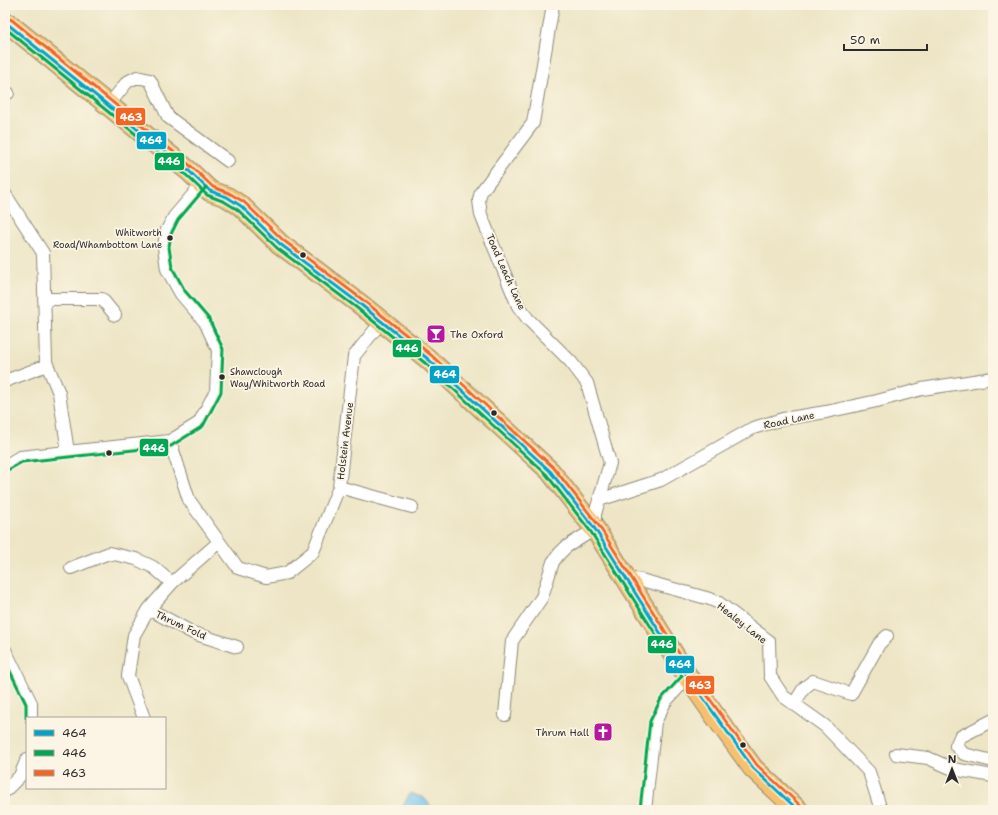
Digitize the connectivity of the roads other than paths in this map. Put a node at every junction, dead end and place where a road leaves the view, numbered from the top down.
1 (553, 5) edge
2 (5, 22) edge
3 (108, 106) junction
4 (228, 161) dead end
5 (202, 184) junction
6 (5, 194) edge
7 (44, 299) junction
8 (115, 315) dead end
9 (382, 321) junction
10 (47, 365) junction
11 (5, 377) edge
12 (993, 378) edge
13 (170, 441) junction
14 (68, 452) junction
15 (5, 466) edge
16 (339, 487) junction
17 (599, 500) junction
18 (413, 506) dead end
19 (595, 529) junction
20 (220, 542) junction
21 (71, 568) dead end
22 (626, 578) junction
23 (172, 584) junction
24 (149, 609) junction
25 (887, 636) dead end
26 (237, 647) dead end
27 (5, 650) edge
28 (688, 677) junction
29 (794, 704) junction
30 (505, 715) dead end
31 (31, 717) edge
32 (144, 717) edge
33 (993, 720) edge
34 (896, 754) dead end
35 (26, 761) edge
36 (993, 761) edge
37 (993, 776) edge
38 (5, 791) edge
39 (645, 810) edge
40 (798, 810) edge
41 (881, 810) edge

1 - 17 street, Toad Leach Lane
2 - 3 main road
3 - 4 street
3 - 5 main road
5 - 9 main road
5 - 13 street
6 - 7 street
7 - 8 street
7 - 10 street
9 - 16 street, Holstein Avenue
9 - 19 main road
10 - 11 street
10 - 14 street
12 - 17 street, Road Lane
13 - 14 street
13 - 20 street, Holstein Avenue
14 - 15 street
16 - 18 street
16 - 20 street, Holstein Avenue
17 - 19 street, Toad Leach Lane
19 - 22 main road
19 - 30 street
20 - 23 street
21 - 23 street
22 - 28 main road
22 - 29 street, Healey Lane
23 - 24 street
24 - 26 street, Thrum Fold
24 - 32 street
25 - 29 street
27 - 31 street
28 - 39 street
28 - 40 main road
29 - 41 street, Healey Lane
33 - 36 street
34 - 37 street
35 - 38 street

